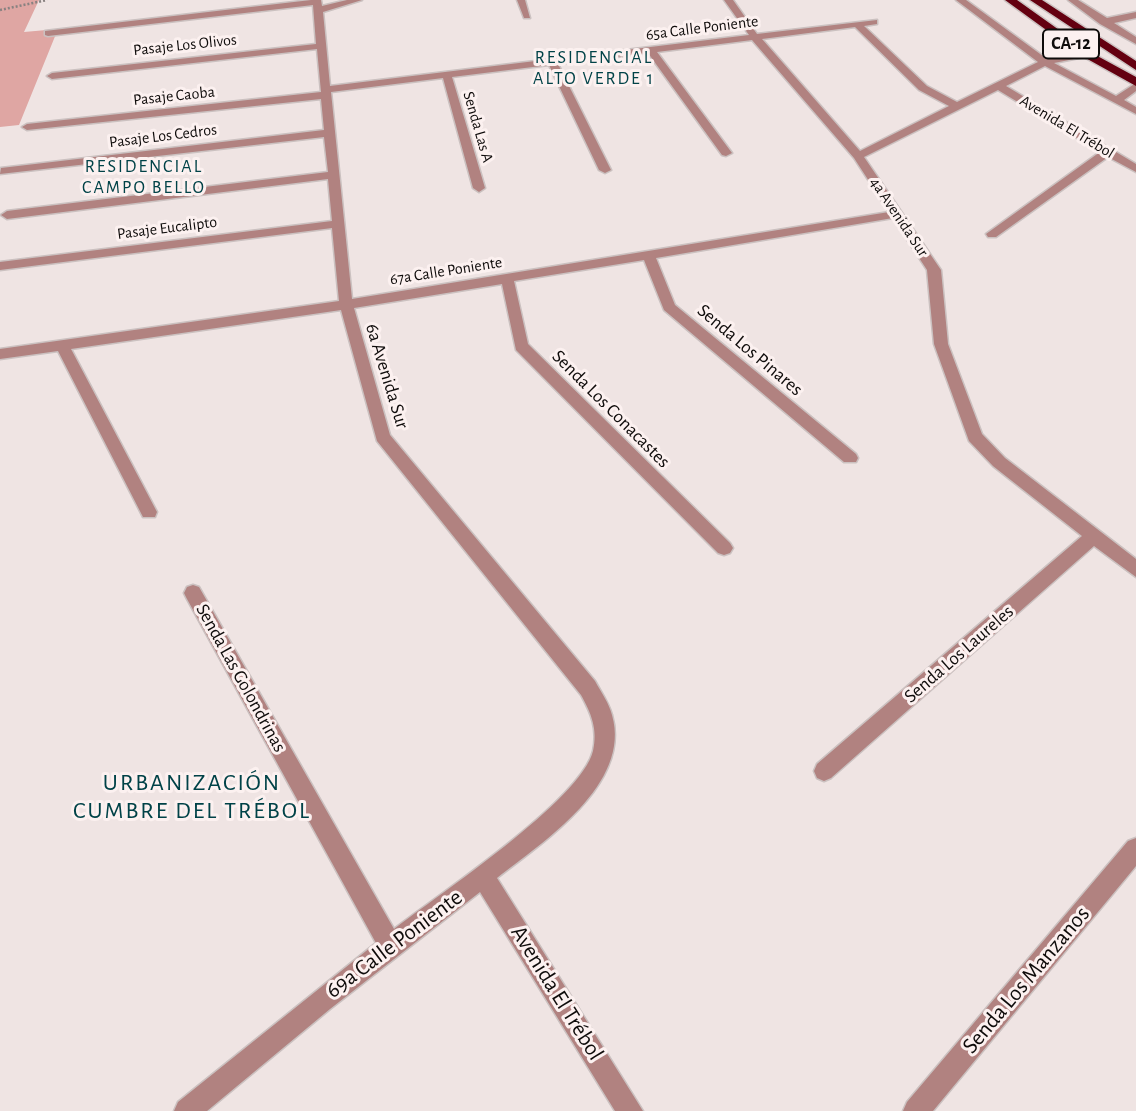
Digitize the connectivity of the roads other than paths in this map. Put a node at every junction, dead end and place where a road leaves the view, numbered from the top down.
1 (358, 0) edge
2 (521, 0) edge
3 (728, 0) edge
4 (960, 0) edge
5 (1010, 0) edge
6 (1035, 0) edge
7 (1072, 0) edge
8 (317, 4) edge
9 (1136, 15) edge
10 (527, 16) dead end
11 (874, 22) dead end
12 (1103, 22) junction
13 (858, 24) junction
14 (48, 33) dead end
15 (755, 37) junction
16 (1136, 41) edge
17 (321, 46) junction
18 (651, 50) junction
19 (1086, 54) junction
20 (552, 62) junction
21 (1045, 62) junction
22 (1136, 66) edge
23 (52, 76) dead end
24 (447, 76) junction
25 (1136, 84) edge
26 (997, 85) junction
27 (325, 93) junction
28 (1116, 101) junction
29 (959, 107) junction
30 (1136, 111) edge
31 (27, 127) dead end
32 (329, 133) junction
33 (1108, 152) junction
34 (726, 153) dead end
35 (858, 156) junction
36 (1136, 169) edge
37 (605, 170) dead end
38 (1, 171) edge
39 (333, 175) junction
40 (479, 188) dead end
41 (897, 214) junction
42 (7, 215) dead end
43 (338, 224) junction
44 (992, 234) dead end
45 (648, 255) junction
46 (0, 266) edge
47 (507, 278) junction
48 (346, 305) junction
49 (62, 345) junction
50 (0, 354) edge
51 (850, 458) dead end
52 (149, 512) dead end
53 (1093, 537) junction
54 (724, 548) dead end
55 (1136, 569) edge
56 (193, 593) dead end
57 (824, 771) dead end
58 (596, 772) joint
59 (1136, 849) edge
60 (483, 876) junction
61 (391, 946) junction
62 (187, 1111) edge
63 (630, 1111) edge
64 (916, 1111) edge

1 - 8 street
2 - 10 street
3 - 15 street, 4a Avenida Sur
4 - 21 street
5 - 19 highway, CA-12
6 - 22 highway, CA-12
7 - 12 street
8 - 14 street
8 - 17 street, 6a Avenida Sur
9 - 12 street
11 - 13 street, 65a Calle Poniente
12 - 16 street
13 - 15 street, 65a Calle Poniente
13 - 29 street
15 - 18 street, 65a Calle Poniente
15 - 35 street, 4a Avenida Sur
17 - 23 street, Pasaje Los Olivos
17 - 27 street, 6a Avenida Sur
18 - 20 street, 65a Calle Poniente
18 - 34 street
19 - 21 street
19 - 25 highway, CA-12
20 - 24 street, 65a Calle Poniente
20 - 37 street
21 - 26 street
21 - 28 street
24 - 27 street, 65a Calle Poniente
24 - 40 street, Senda Las A
25 - 28 street
26 - 29 street
26 - 33 street, Avenida El Trébol
27 - 31 street, Pasaje Caoba
27 - 32 street, 6a Avenida Sur
28 - 30 street
29 - 35 street
32 - 38 street, Pasaje Los Cedros
32 - 39 street, 6a Avenida Sur
33 - 36 street, Avenida El Trébol
33 - 44 street
35 - 41 street, 4a Avenida Sur
39 - 42 street
39 - 43 street, 6a Avenida Sur
41 - 45 street, 67a Calle Poniente
41 - 53 street, 4a Avenida Sur
43 - 46 street, Pasaje Eucalipto
43 - 48 street, 6a Avenida Sur
45 - 47 street, 67a Calle Poniente
45 - 51 street, Senda Los Pinares
47 - 48 street, 67a Calle Poniente
47 - 54 street, Senda Los Conacastes
48 - 49 street, 67a Calle Poniente
48 - 58 street, 6a Avenida Sur
49 - 50 street, 67a Calle Poniente
49 - 52 street
53 - 55 street, 4a Avenida Sur
53 - 57 street, Senda Los Laureles
56 - 61 street, Senda Las Golondrinas
58 - 60 street, 69a Calle Poniente
59 - 64 street, Senda Los Manzanos
60 - 61 street, 69a Calle Poniente
60 - 63 street, Avenida El Trébol
61 - 62 street, 69a Calle Poniente

